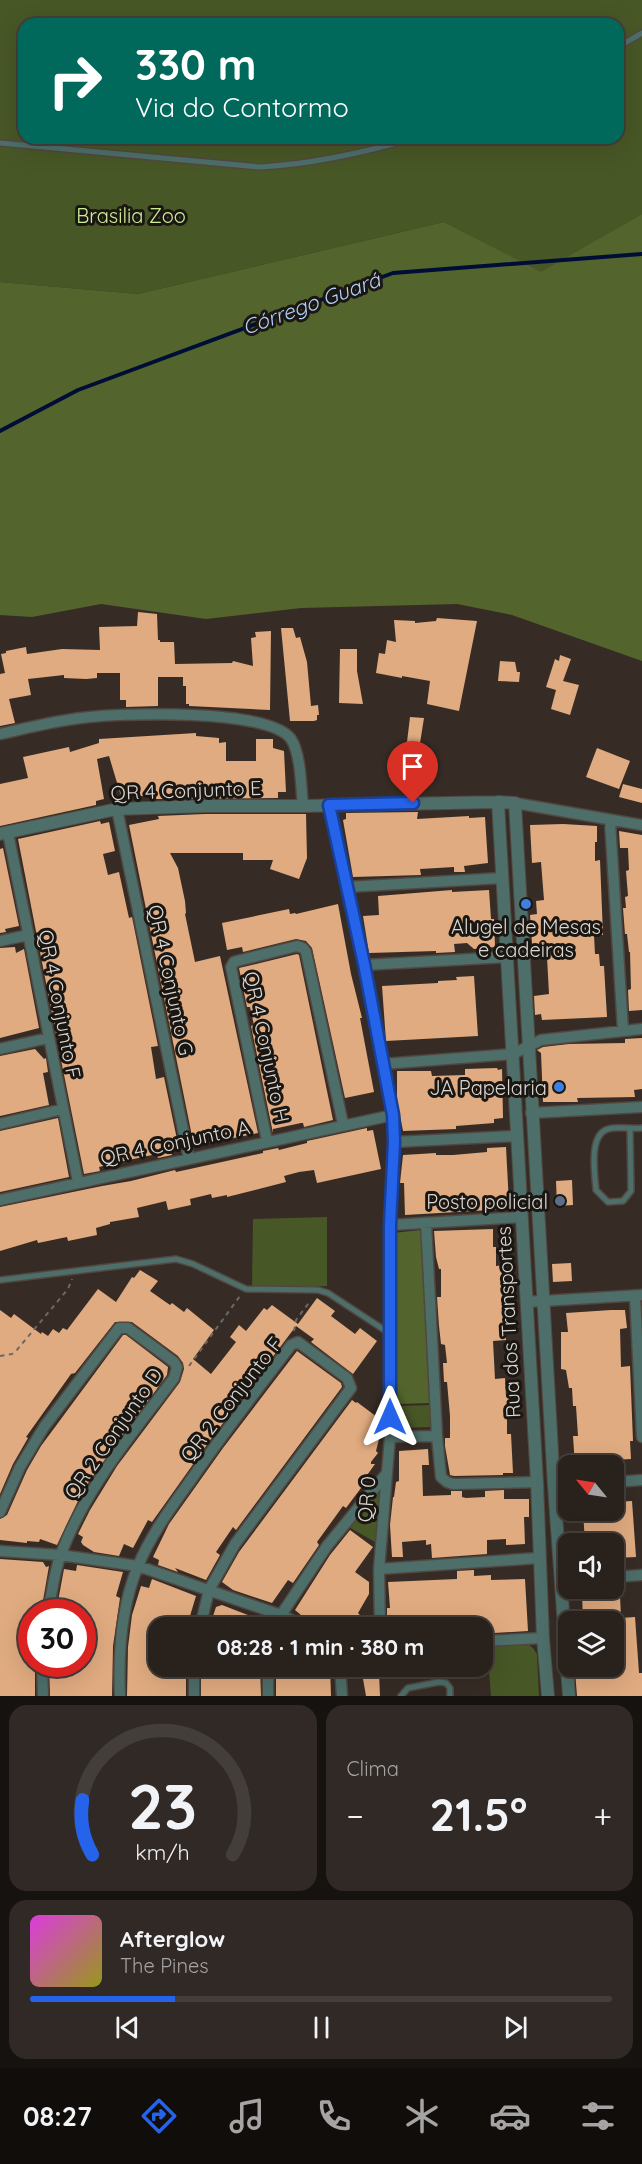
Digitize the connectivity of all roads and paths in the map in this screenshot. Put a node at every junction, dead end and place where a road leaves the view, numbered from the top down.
1 (642, 33) edge
2 (624, 44) edge
3 (0, 143) edge
4 (393, 144) edge
5 (0, 734) edge
6 (498, 802) junction
7 (515, 803) junction
8 (329, 805) junction
9 (303, 806) junction
10 (117, 809) junction
11 (610, 821) junction
12 (642, 825) edge
13 (4, 833) edge
14 (502, 878) junction
15 (346, 887) junction
16 (28, 935) junction
17 (0, 941) edge
18 (507, 957) junction
19 (364, 964) junction
20 (642, 1029) edge
21 (623, 1030) junction
22 (48, 1038) junction
23 (529, 1045) junction
24 (0, 1049) edge
25 (513, 1054) junction
26 (383, 1064) junction
27 (642, 1107) edge
28 (63, 1109) junction
29 (531, 1113) junction
30 (393, 1115) junction
31 (0, 1124) edge
32 (343, 1124) junction
33 (642, 1128) edge
34 (630, 1129) junction
35 (516, 1136) junction
36 (267, 1141) junction
37 (394, 1142) junction
38 (189, 1159) junction
39 (78, 1182) junction
40 (0, 1200) edge
41 (521, 1217) junction
42 (426, 1223) junction
43 (390, 1225) junction
44 (74, 1270) junction
45 (0, 1280) edge
46 (246, 1289) junction
47 (318, 1290) junction
48 (639, 1296) edge
49 (526, 1302) junction
50 (544, 1302) junction
51 (390, 1334) junction
52 (294, 1343) junction
53 (0, 1356) edge
54 (177, 1372) junction
55 (437, 1436) junction
56 (390, 1437) junction
57 (642, 1437) edge
58 (387, 1473) junction
59 (642, 1480) edge
60 (624, 1481) edge
61 (537, 1482) junction
62 (554, 1486) junction
63 (558, 1486) edge
64 (0, 1512) edge
65 (559, 1533) edge
66 (0, 1551) edge
67 (60, 1555) junction
68 (539, 1558) junction
69 (138, 1566) junction
70 (379, 1569) junction
71 (642, 1575) edge
72 (624, 1576) edge
73 (209, 1590) junction
74 (51, 1599) edge
75 (561, 1601) joint
76 (541, 1604) junction
77 (281, 1615) junction
78 (203, 1617) edge
79 (285, 1617) edge
80 (380, 1617) edge
81 (543, 1638) junction
82 (493, 1640) edge
83 (42, 1677) edge
84 (194, 1677) edge
85 (268, 1677) edge
86 (341, 1677) edge
87 (42, 1696) edge
88 (120, 1696) edge
89 (194, 1696) edge
90 (268, 1696) edge
91 (342, 1696) edge
92 (401, 1696) edge
93 (450, 1696) edge
94 (548, 1696) edge
95 (569, 1696) edge

1 - 2 lane
3 - 4 lane
5 - 9 street
6 - 7 street, QR 4 Conjunto E
6 - 8 street, QR 4 Conjunto E
6 - 14 street, Rua dos Transportes
7 - 11 street
7 - 23 street, Rua dos Transportes
8 - 9 street, QR 4 Conjunto E
8 - 15 street, QR 0
9 - 10 street, QR 4 Conjunto E
10 - 13 street, QR 4 Conjunto E
10 - 38 street, QR 4 Conjunto G
11 - 12 street
11 - 21 street
13 - 16 street, QR 4 Conjunto F
14 - 15 street
14 - 18 street, Rua dos Transportes
15 - 19 street, QR 0
16 - 17 street
16 - 22 street, QR 4 Conjunto F
18 - 19 street
18 - 25 street, Rua dos Transportes
19 - 26 street, QR 0
20 - 21 street
21 - 23 street
22 - 24 street
22 - 28 street, QR 4 Conjunto F
23 - 25 street
23 - 29 street, Rua dos Transportes
25 - 26 street
25 - 35 street, Rua dos Transportes
26 - 30 street, QR 0
27 - 29 street
28 - 31 street
28 - 39 street, QR 4 Conjunto F
29 - 50 street, Rua dos Transportes
30 - 32 street, QR 4 Conjunto A
30 - 37 street, QR 0
32 - 36 street, QR 4 Conjunto A
32 - 36 street, QR 4 Conjunto H
33 - 34 lane
34 - 34 lane
35 - 37 street
35 - 41 street, Rua dos Transportes
36 - 38 street, QR 4 Conjunto A
37 - 43 street, QR 0
38 - 39 street, QR 4 Conjunto A
39 - 40 street, QR 4 Conjunto A
41 - 42 street
41 - 49 street, Rua dos Transportes
42 - 43 street
42 - 55 street
43 - 51 street, QR 0
44 - 45 lane
44 - 46 lane
44 - 53 path
46 - 47 lane
46 - 54 path
47 - 51 lane
47 - 52 path
48 - 50 street
48 - 57 street
49 - 50 street
49 - 61 street, Rua dos Transportes
50 - 62 street, Rua dos Transportes
51 - 56 street, QR 0
52 - 69 street, QR 2 Conjunto F
52 - 73 street, QR 2 Conjunto F
54 - 64 street, QR 2 Conjunto D
54 - 67 street, QR 2 Conjunto D
55 - 56 street
55 - 61 street
56 - 58 street, QR 0
58 - 70 street, QR 0
58 - 77 street
59 - 60 street
61 - 68 street, Rua dos Transportes
62 - 63 street
62 - 65 street, Rua dos Transportes
66 - 67 street
67 - 69 street
67 - 74 street, QR 2 Conjunto D
68 - 70 street
68 - 76 street, Rua dos Transportes
69 - 73 street
69 - 88 street, QR 2 Conjunto F
70 - 80 street, QR 0
71 - 72 street
73 - 77 street
73 - 78 street
75 - 76 street
75 - 95 street, Rua dos Transportes
76 - 81 street, Rua dos Transportes
77 - 79 street
81 - 82 street
81 - 94 street, Rua dos Transportes
83 - 87 street
84 - 89 street
85 - 90 street
86 - 91 street
92 - 93 lane

